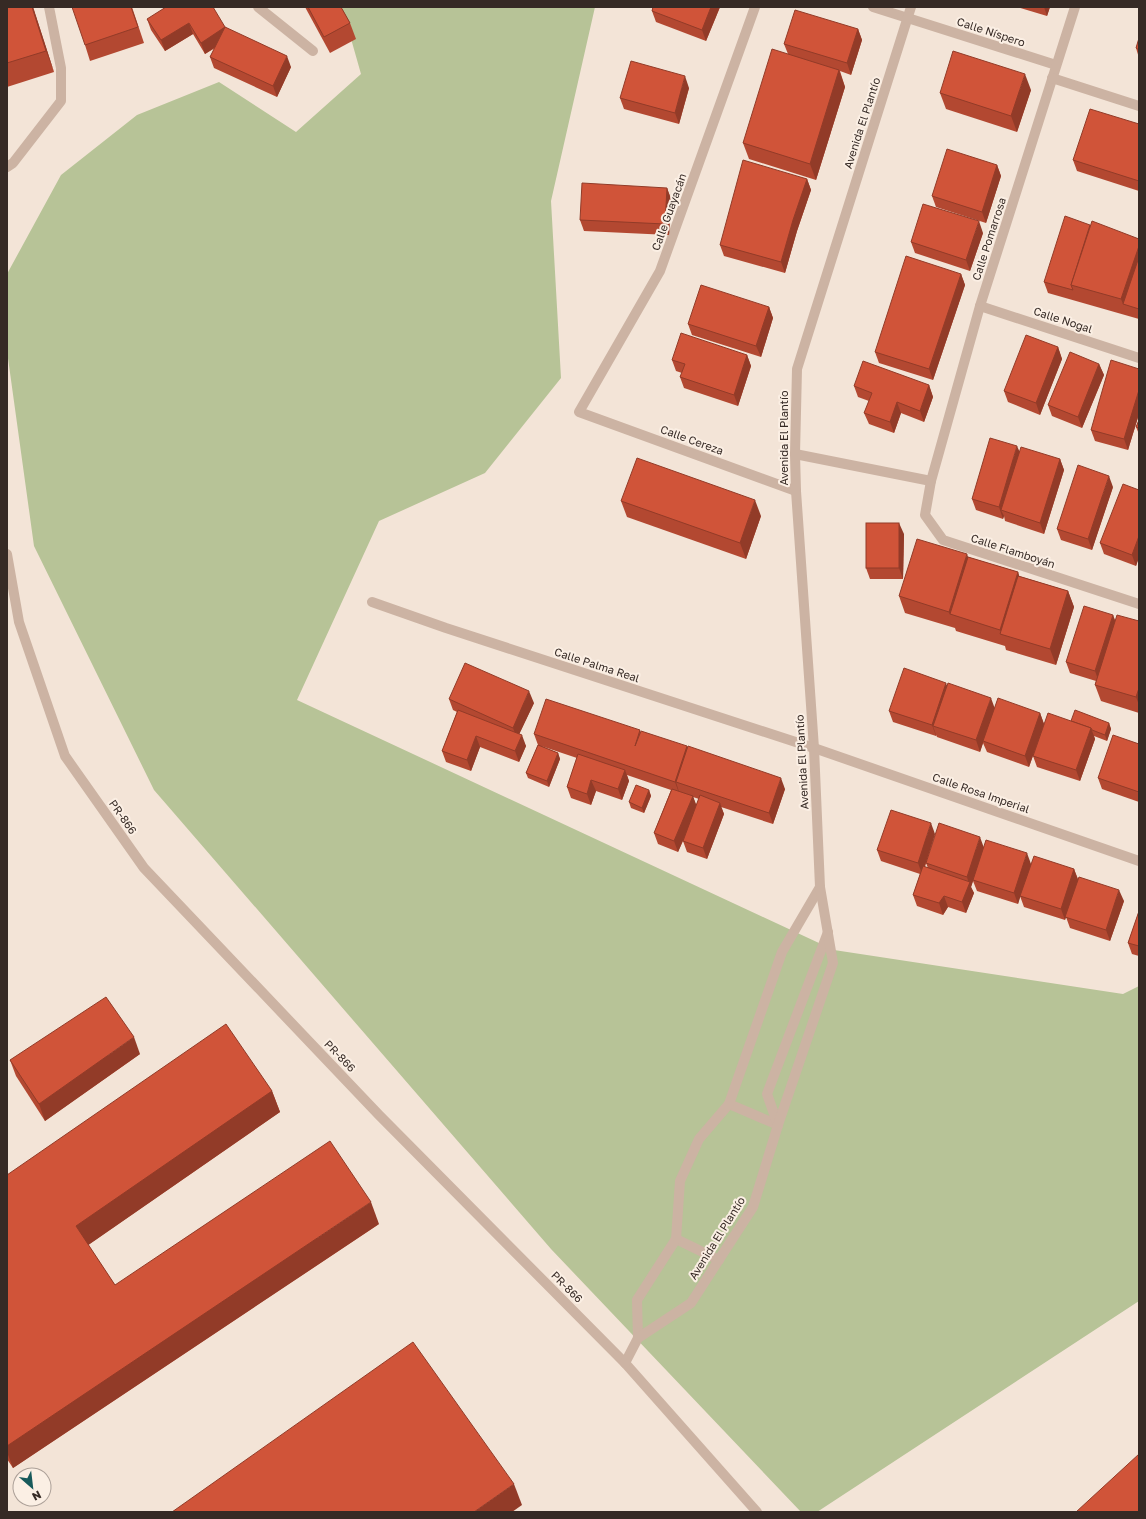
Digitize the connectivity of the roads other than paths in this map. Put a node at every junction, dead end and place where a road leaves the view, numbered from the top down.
1 (49, 7) edge
2 (258, 7) edge
3 (754, 7) edge
4 (873, 7) edge
5 (911, 7) edge
6 (1075, 7) edge
7 (908, 18) junction
8 (314, 51) dead end
9 (1056, 65) junction
10 (1052, 78) junction
11 (1139, 106) edge
12 (7, 167) edge
13 (980, 306) junction
14 (1139, 358) edge
15 (579, 412) joint
16 (795, 454) junction
17 (931, 481) junction
18 (796, 490) junction
19 (7, 554) edge
20 (372, 602) dead end
21 (1139, 604) edge
22 (814, 748) junction
23 (1139, 861) edge
24 (820, 887) junction
25 (828, 932) junction
26 (729, 1104) junction
27 (778, 1125) junction
28 (676, 1239) junction
29 (718, 1260) junction
30 (638, 1338) junction
31 (625, 1363) junction
32 (757, 1512) edge

1 - 12 street
2 - 8 street
3 - 15 street, Calle Guayacán
4 - 7 street, Calle Níspero
5 - 7 street, Avenida El Plantío
6 - 9 street, Calle Pomarrosa
7 - 9 street, Calle Níspero
7 - 16 street, Avenida El Plantío
9 - 10 street, Calle Pomarrosa
10 - 11 street
10 - 13 street, Calle Pomarrosa
13 - 14 street, Calle Nogal
13 - 17 street, Calle Pomarrosa
15 - 18 street, Calle Cereza
16 - 17 street
16 - 18 street, Avenida El Plantío
17 - 21 street, Calle Flamboyán
18 - 22 street, Avenida El Plantío
19 - 31 street, PR-866 / PR-866
20 - 22 street, Calle Palma Real
22 - 23 street, Calle Rosa Imperial
22 - 24 street, Avenida El Plantío
24 - 25 street, Avenida El Plantío
24 - 26 street, Avenida El Plantío
25 - 27 street, Avenida El Plantío
25 - 27 street
26 - 27 street
26 - 28 street, Avenida El Plantío
27 - 29 street, Avenida El Plantío
28 - 29 street
28 - 30 street, Avenida El Plantío
29 - 30 street, Avenida El Plantío
30 - 31 street, Avenida El Plantío
31 - 32 street, PR-866 / PR-866

